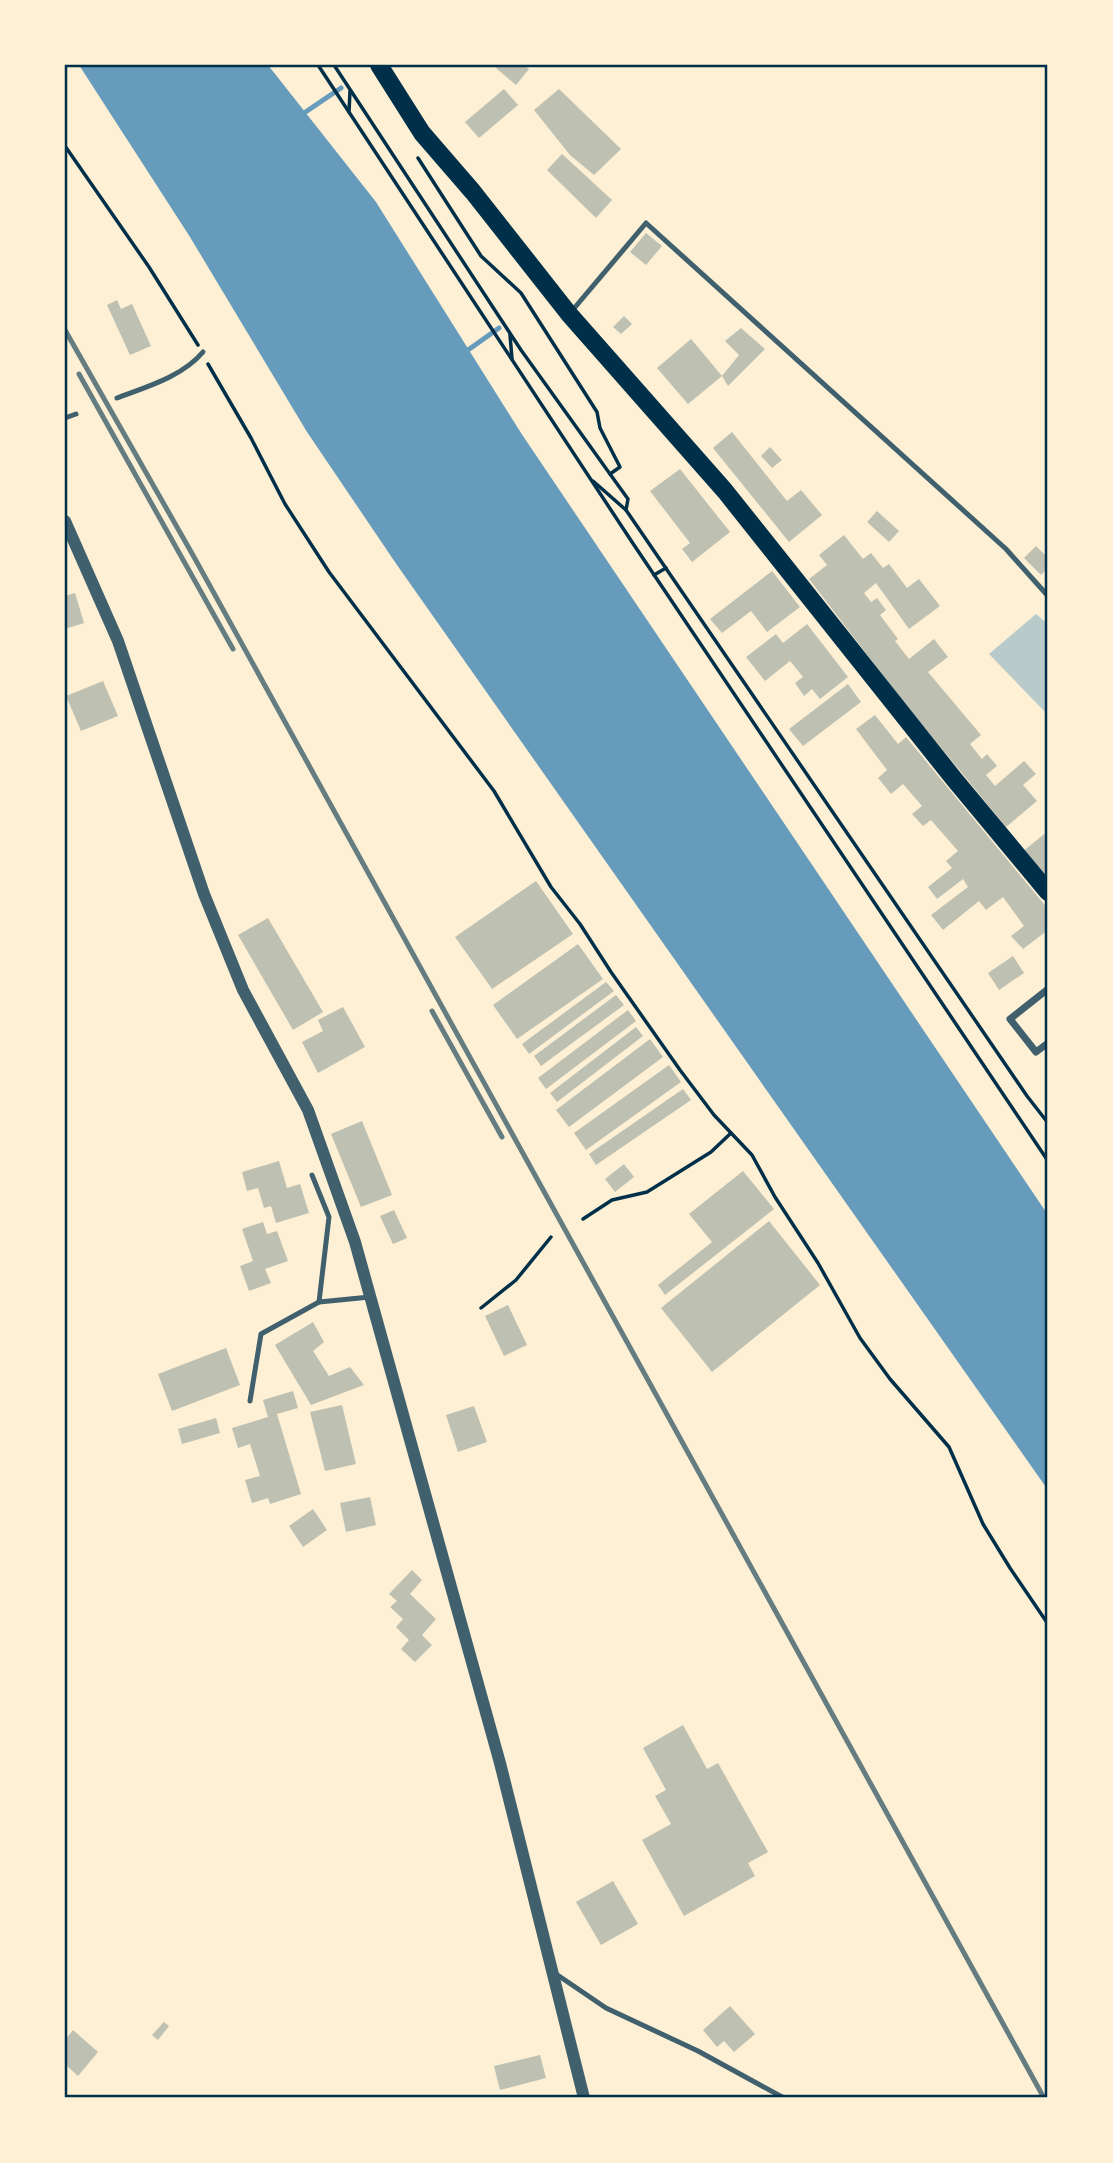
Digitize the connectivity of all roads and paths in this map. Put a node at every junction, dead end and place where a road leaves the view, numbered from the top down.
1 (318, 65) edge
2 (334, 65) edge
3 (380, 65) edge
4 (350, 89) junction
5 (349, 112) junction
6 (65, 146) edge
7 (414, 151) dead end
8 (569, 314) junction
9 (510, 333) junction
10 (203, 352) junction
11 (512, 360) junction
12 (117, 398) dead end
13 (76, 414) dead end
14 (65, 418) edge
15 (610, 474) junction
16 (590, 479) junction
17 (626, 510) junction
18 (65, 521) edge
19 (666, 568) junction
20 (654, 575) junction
21 (1048, 596) edge
22 (1048, 892) edge
23 (1048, 989) edge
24 (1048, 1043) edge
25 (1048, 1122) edge
26 (731, 1133) junction
27 (1048, 1161) edge
28 (312, 1175) dead end
29 (583, 1219) dead end
30 (551, 1237) dead end
31 (370, 1297) junction
32 (319, 1303) junction
33 (481, 1308) dead end
34 (250, 1401) dead end
35 (1048, 1624) edge
36 (551, 1970) junction
37 (584, 2098) edge
38 (784, 2098) edge

1 - 5 path
2 - 4 path
3 - 8 main road
4 - 5 path
4 - 9 path
5 - 11 path
6 - 10 path
7 - 15 path
8 - 21 lane
8 - 22 main road
9 - 11 path
9 - 15 path
10 - 12 lane
10 - 26 path
11 - 16 path
13 - 14 lane
15 - 17 path
16 - 17 path
16 - 20 path
17 - 19 path
18 - 31 street
19 - 20 path
19 - 25 path
20 - 27 path
23 - 24 street
26 - 29 path
26 - 35 path
28 - 32 lane
30 - 33 path
31 - 32 lane
31 - 36 street
32 - 34 lane
36 - 37 street
36 - 38 lane

